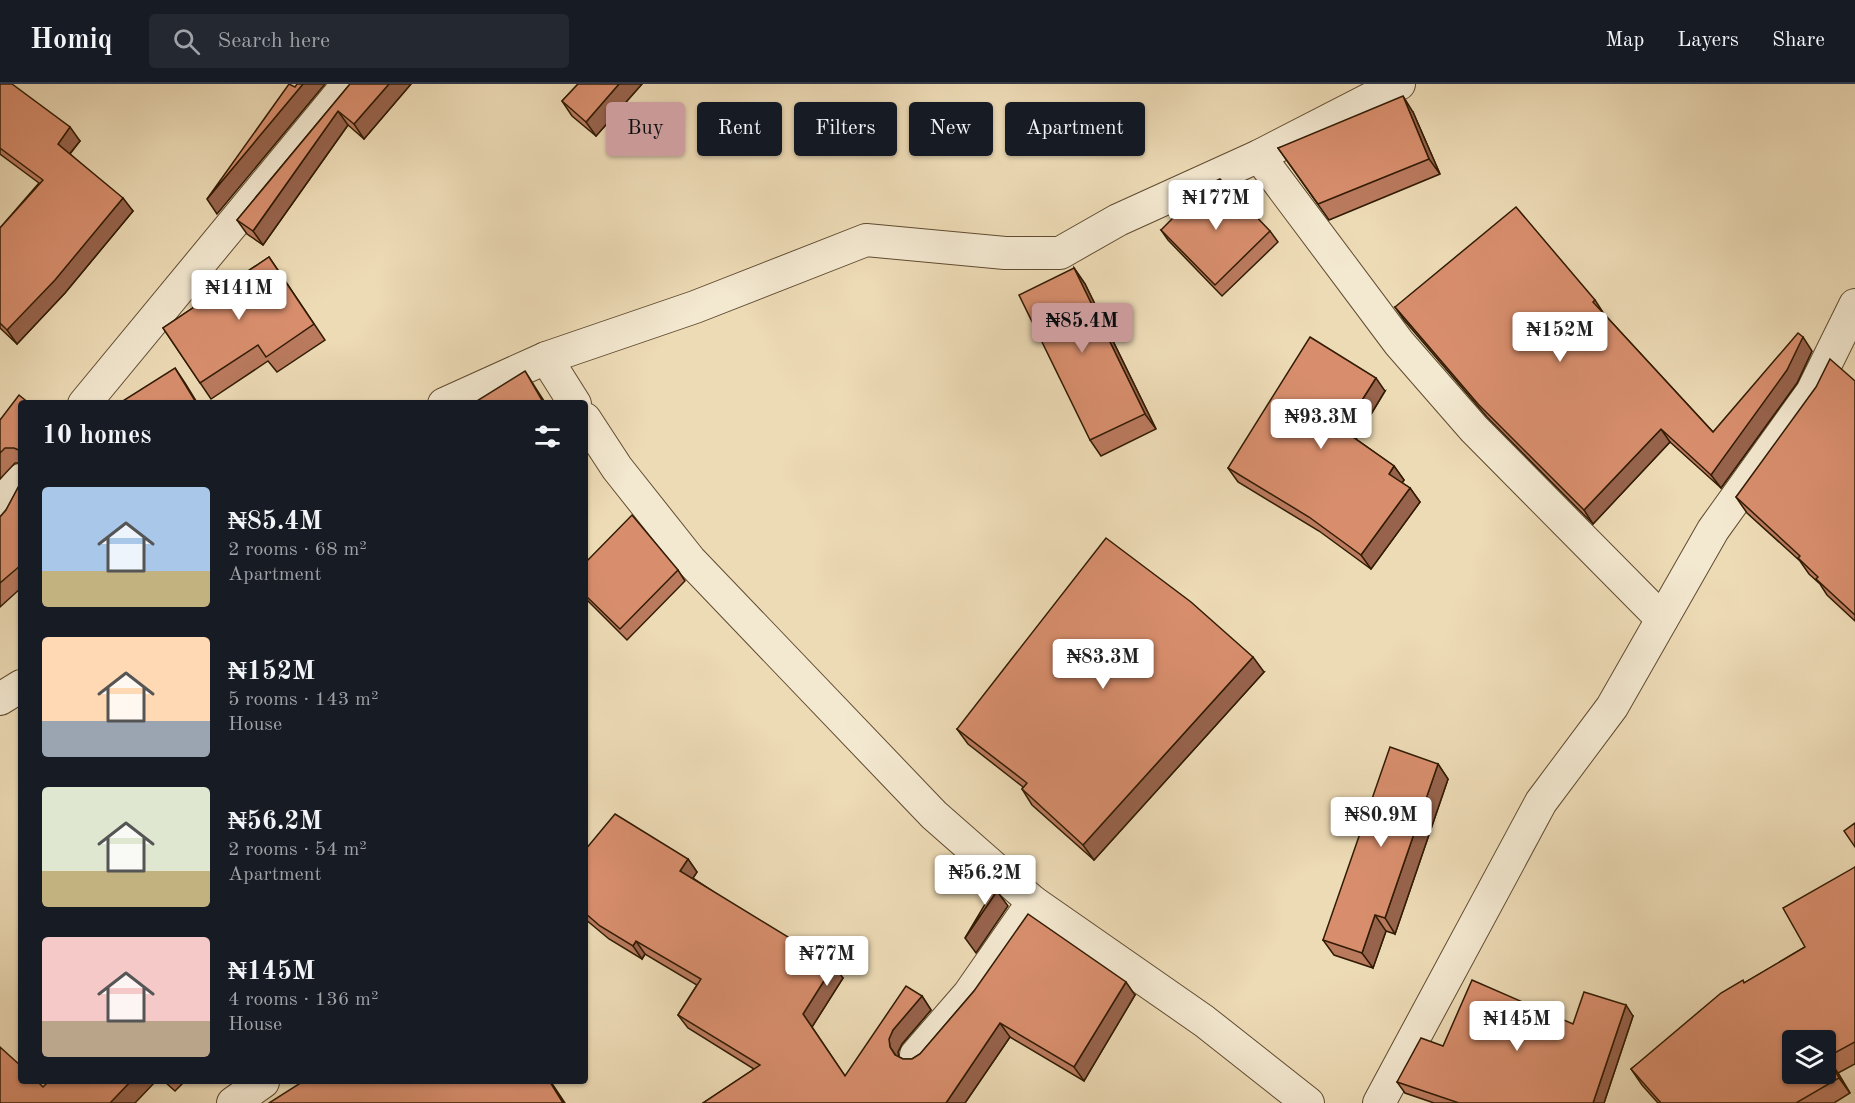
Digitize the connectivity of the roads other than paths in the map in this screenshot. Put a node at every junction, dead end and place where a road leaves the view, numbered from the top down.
1 (348, 84) edge
2 (1399, 84) edge
3 (1258, 156) junction
4 (1855, 305) edge
5 (546, 358) junction
6 (87, 400) edge
7 (453, 400) edge
8 (572, 400) edge
9 (588, 424) edge
10 (18, 484) edge
11 (0, 517) edge
12 (1662, 620) junction
13 (18, 688) edge
14 (0, 699) edge
15 (1033, 902) junction
16 (916, 1055) edge
17 (260, 1084) edge
18 (233, 1103) edge
19 (1308, 1103) edge
20 (1379, 1103) edge

1 - 6 street
2 - 3 street
3 - 5 street
3 - 12 street
4 - 12 street
5 - 7 street
5 - 8 street
9 - 15 street
10 - 11 street
12 - 20 street
13 - 14 street
15 - 16 street
15 - 19 street
17 - 18 street

